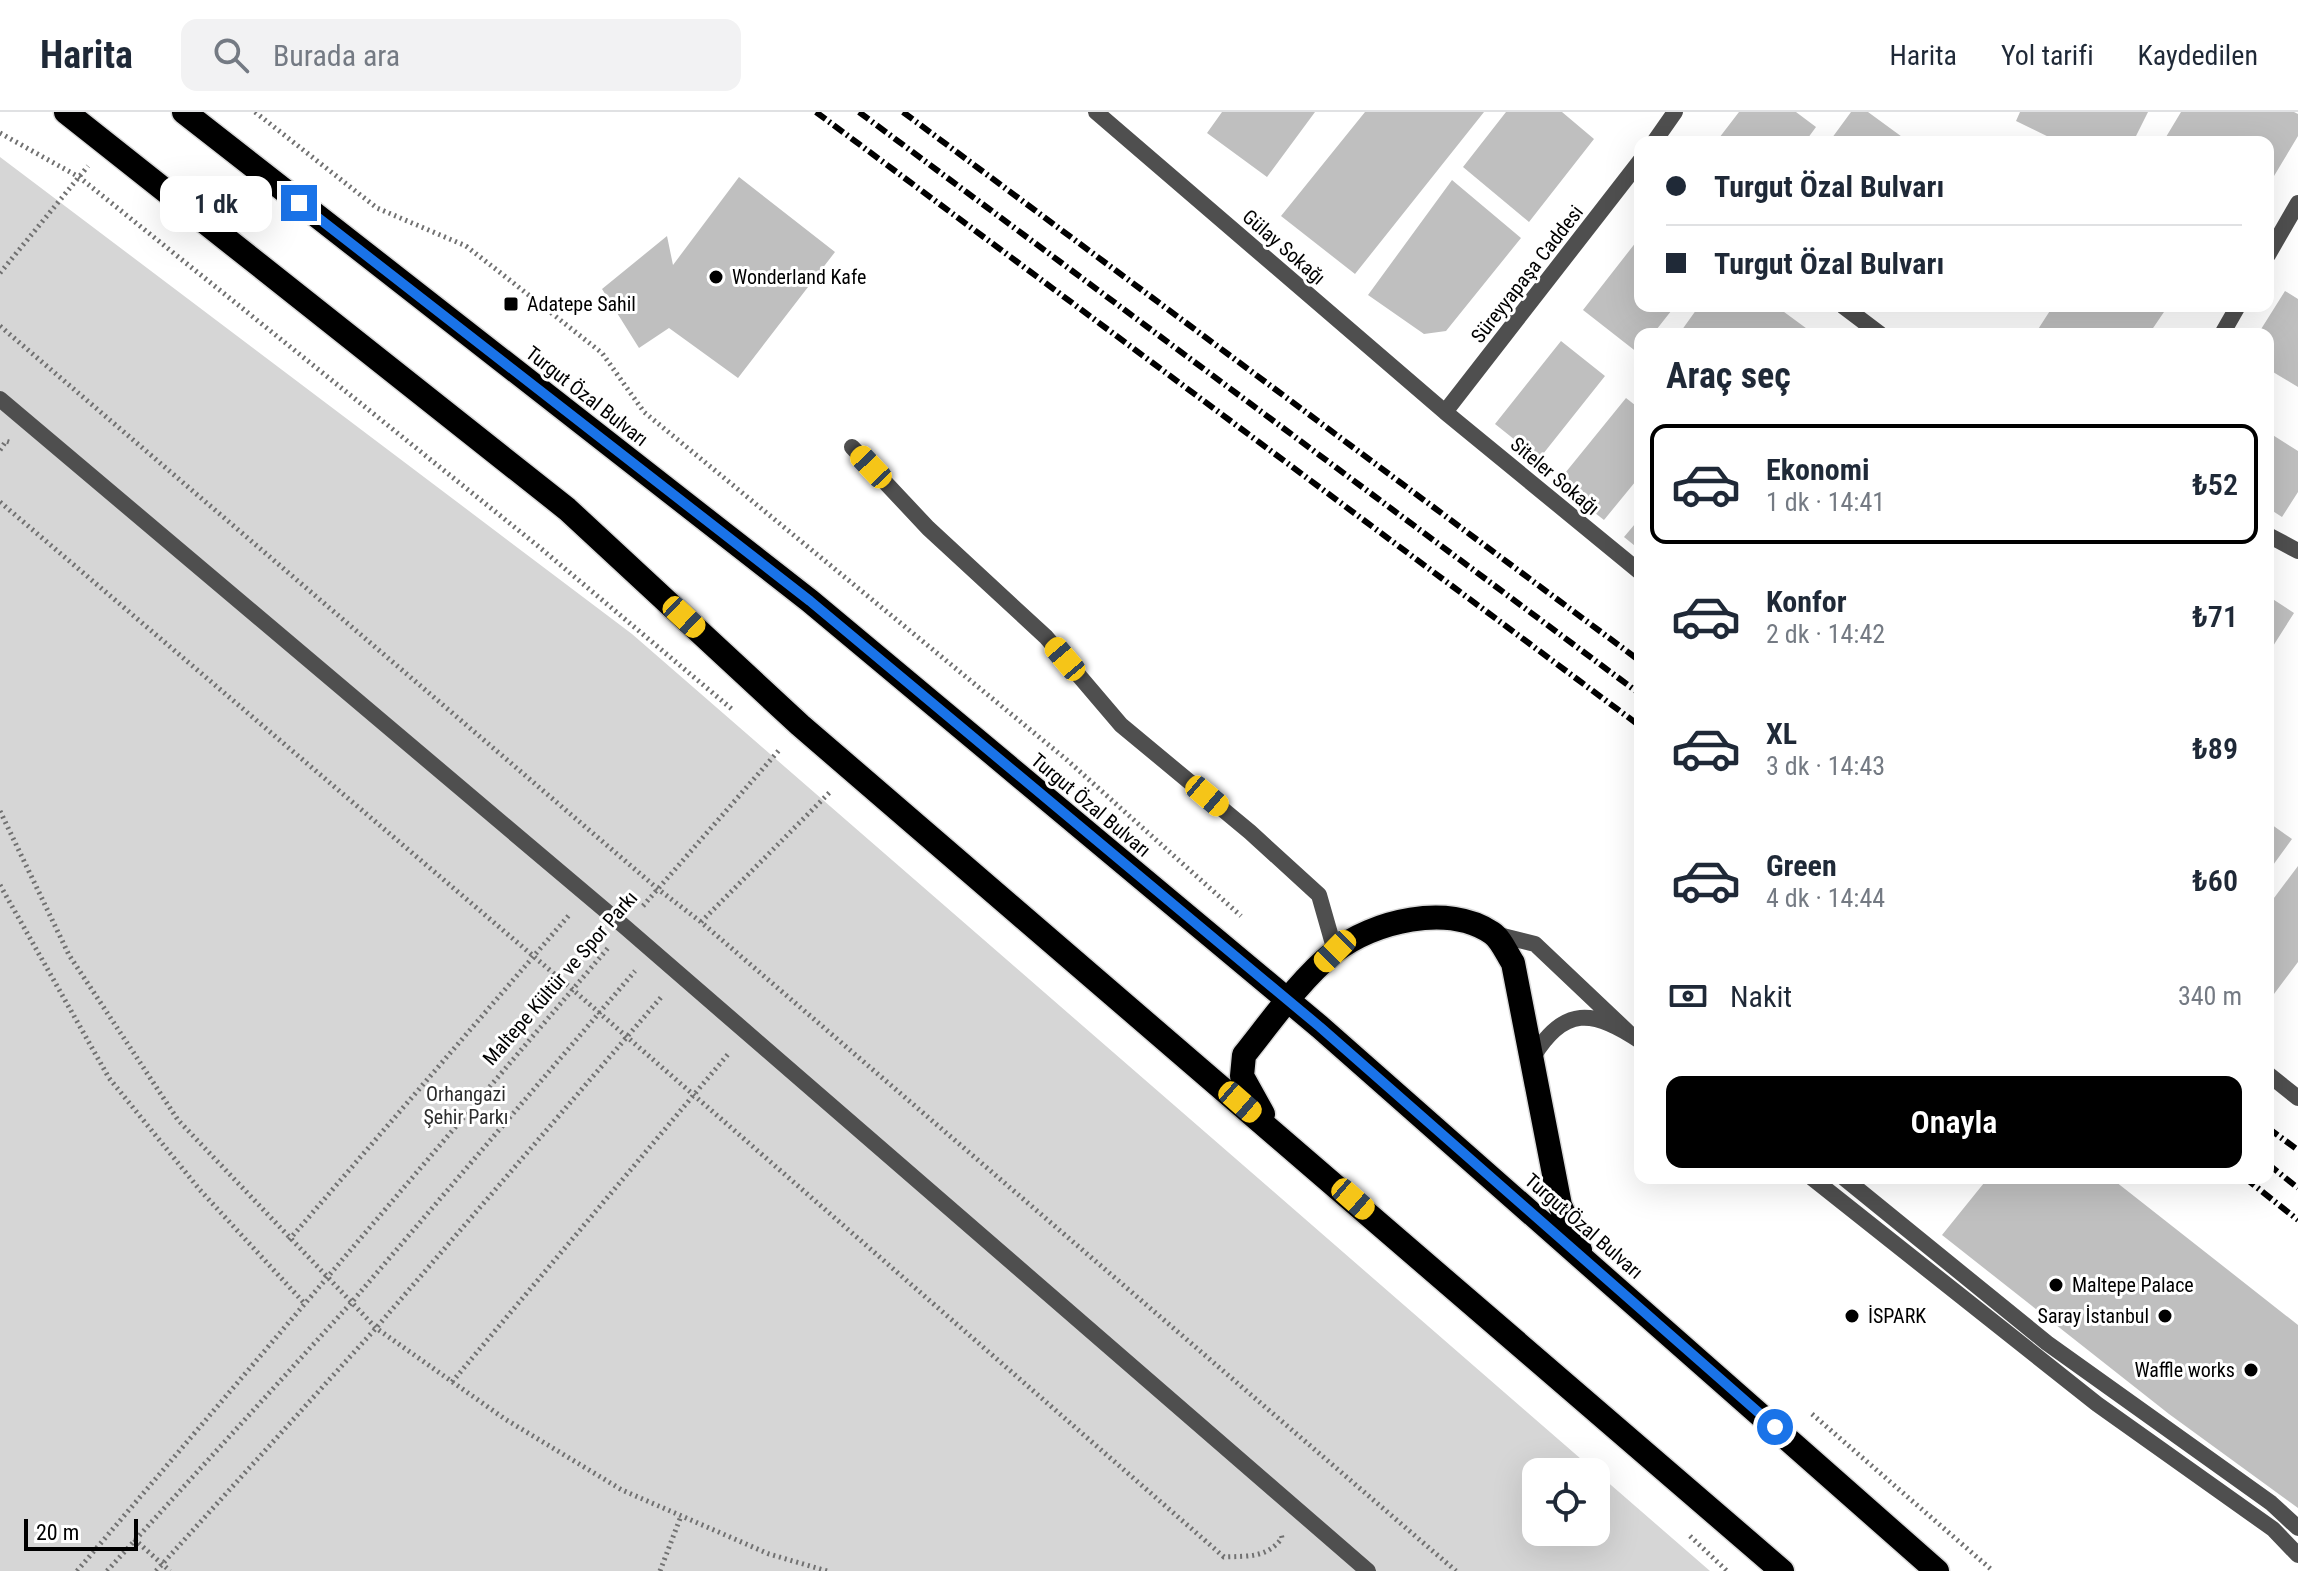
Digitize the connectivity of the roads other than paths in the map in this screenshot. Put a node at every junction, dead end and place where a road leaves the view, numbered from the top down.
1 (66, 112) edge
2 (184, 112) edge
3 (1096, 112) edge
4 (1675, 112) edge
5 (1658, 136) edge
6 (1634, 169) edge
7 (2298, 203) edge
8 (2274, 245) edge
9 (1851, 312) edge
10 (1872, 328) edge
11 (0, 399) edge
12 (1445, 412) junction
13 (852, 447) dead end
14 (2274, 538) edge
15 (2298, 551) edge
16 (1634, 567) edge
17 (1495, 934) junction
18 (1335, 951) junction
19 (1288, 1001) junction
20 (1634, 1037) edge
21 (1533, 1057) junction
22 (2274, 1079) edge
23 (2298, 1098) edge
24 (1281, 1138) junction
25 (1820, 1184) edge
26 (1851, 1184) edge
27 (1583, 1256) junction
28 (2298, 1528) edge
29 (2298, 1555) edge
30 (1368, 1571) edge
31 (1782, 1571) edge
32 (1937, 1571) edge

1 - 24 highway
2 - 19 highway, Turgut Özal Bulvarı
3 - 12 street, Gülay Sokağı
4 - 5 street
6 - 12 street, Süreyyapaşa Caddesi
7 - 8 street
9 - 10 street
11 - 30 street
12 - 16 street, Siteler Sokağı
13 - 18 street
14 - 15 street
17 - 18 highway
17 - 20 street
17 - 21 highway
18 - 19 highway
19 - 24 highway
19 - 27 highway, Turgut Özal Bulvarı
20 - 21 street
21 - 27 highway
22 - 23 street
24 - 31 highway
25 - 29 street
26 - 28 street
27 - 32 highway, Turgut Özal Bulvarı

